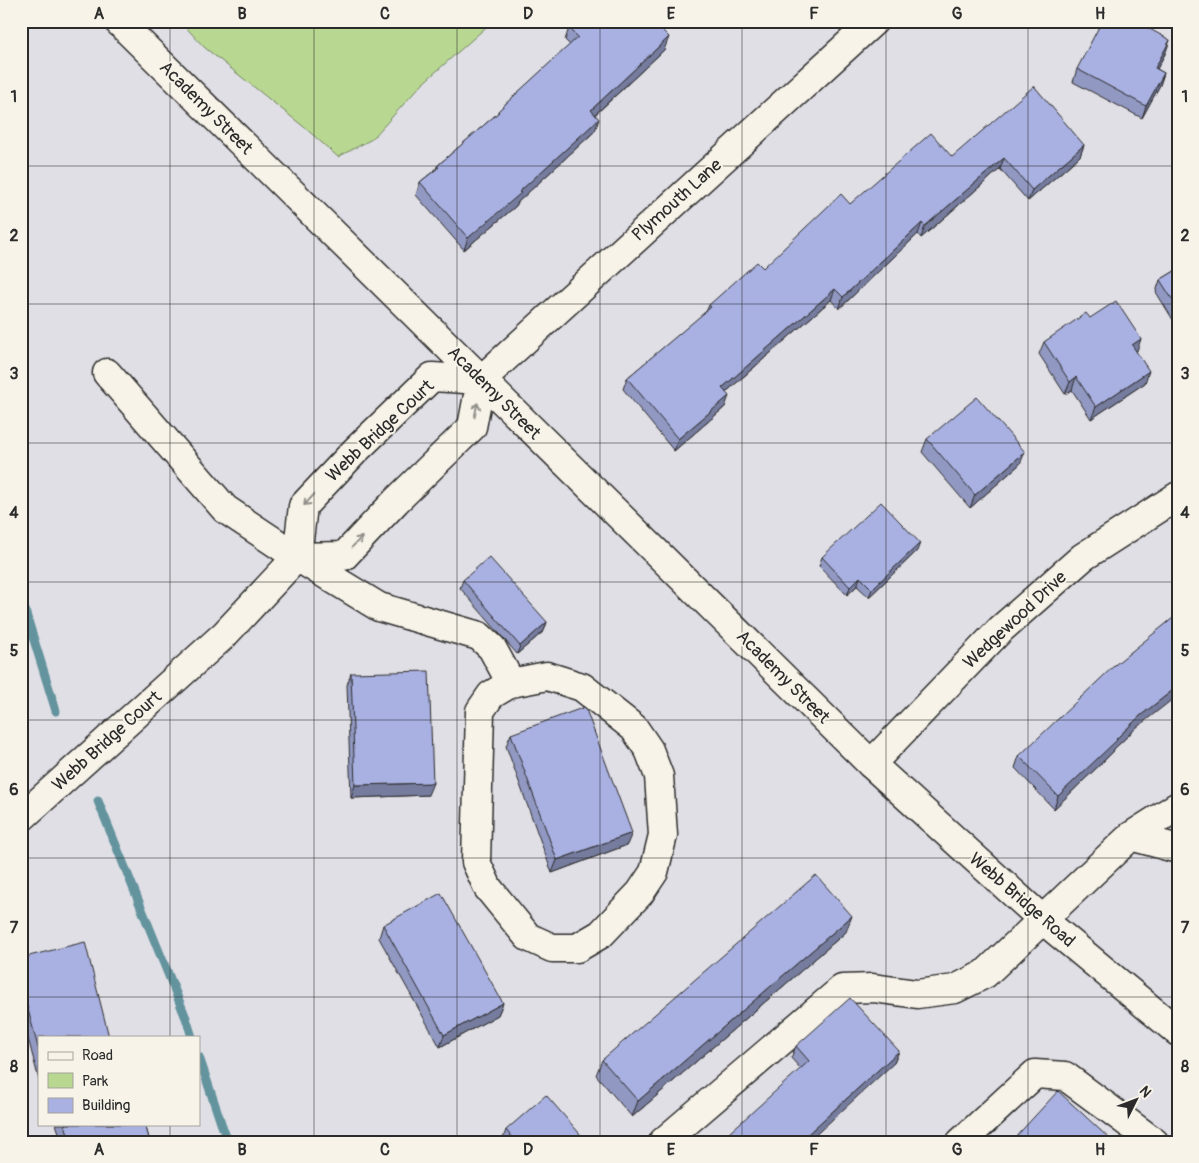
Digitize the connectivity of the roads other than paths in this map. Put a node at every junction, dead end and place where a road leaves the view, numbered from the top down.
1 (118, 21) edge
2 (874, 21) edge
3 (107, 373) dead end
4 (481, 380) junction
5 (1178, 496) edge
6 (297, 557) junction
7 (511, 682) junction
8 (871, 764) junction
9 (1178, 806) edge
10 (21, 818) edge
11 (1131, 836) junction
12 (1178, 849) edge
13 (1043, 920) junction
14 (1178, 1032) edge
15 (663, 1142) edge
16 (961, 1142) edge
17 (1154, 1142) edge

1 - 4 street, Academy Street
2 - 4 street, Plymouth Lane
3 - 6 street
6 -> 4 street
4 -> 6 street, Webb Bridge Court
4 - 8 street, Academy Street
5 - 8 street, Wedgewood Drive
6 - 7 street
6 - 10 street, Webb Bridge Court
7 - 7 street
8 - 13 street, Webb Bridge Road
9 - 11 street
11 - 12 street
11 - 13 street
13 - 14 street, Webb Bridge Road
13 - 15 street
16 - 17 street

